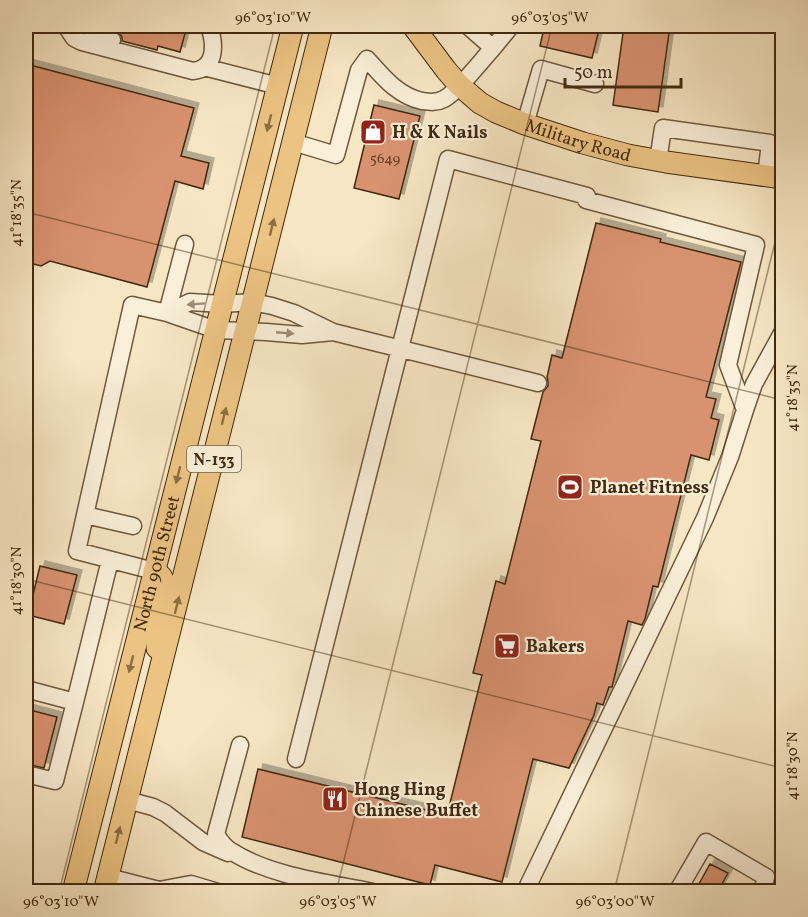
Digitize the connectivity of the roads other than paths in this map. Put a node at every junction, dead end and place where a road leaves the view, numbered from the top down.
1 (66, 26) edge
2 (208, 26) edge
3 (293, 26) edge
4 (322, 26) edge
5 (413, 26) edge
6 (468, 26) edge
7 (511, 26) edge
8 (89, 28) edge
9 (493, 48) junction
10 (198, 69) junction
11 (595, 84) dead end
12 (459, 85) junction
13 (278, 86) junction
14 (525, 124) junction
15 (293, 142) junction
16 (658, 161) junction
17 (774, 177) edge
18 (185, 244) dead end
19 (253, 303) junction
20 (222, 304) junction
21 (167, 313) junction
22 (216, 330) junction
23 (246, 332) junction
24 (333, 332) junction
25 (783, 333) edge
26 (400, 348) junction
27 (538, 383) dead end
28 (745, 410) junction
29 (85, 514) junction
30 (133, 526) dead end
31 (110, 560) junction
32 (153, 571) junction
33 (157, 684) junction
34 (26, 689) edge
35 (75, 702) junction
36 (240, 745) dead end
37 (296, 759) dead end
38 (26, 774) edge
39 (127, 800) junction
40 (246, 860) junction
41 (106, 884) edge
42 (196, 888) edge
43 (73, 891) edge
44 (159, 891) edge
45 (218, 891) edge
46 (373, 891) edge
47 (525, 891) edge
48 (677, 891) edge
49 (762, 891) edge

1 - 10 lane
2 - 10 lane
3 - 13 main road, North 90th Street / N-133
4 - 15 main road, North 90th Street / N-133
5 - 12 main road, Military Road
6 - 9 lane
7 - 9 lane
8 - 10 lane
9 - 12 lane
10 - 13 lane
11 - 14 lane
12 - 14 main road, Military Road
12 - 15 lane
13 -> 20 main road, North 90th Street / N-133
14 - 16 main road, Military Road
19 -> 15 main road, North 90th Street / N-133
16 - 17 main road, Military Road
16 - 17 lane
18 - 21 lane
19 - 20 lane
19 - 23 main road, North 90th Street / N-133
19 - 24 lane
20 -> 21 lane
20 - 22 main road, North 90th Street / N-133
21 - 22 lane
21 - 29 lane
22 - 23 lane
22 -> 32 main road, North 90th Street / N-133
23 -> 24 lane
33 -> 23 main road, North 90th Street / N-133
24 - 26 lane
25 - 28 lane
26 - 27 lane
26 - 28 lane
26 - 37 lane
28 - 47 lane
29 - 30 lane
29 - 31 lane
31 - 32 lane
31 - 35 lane
32 - 33 main road
32 -> 43 main road, North 90th Street / N-133
33 - 39 main road, North 90th Street / N-133
34 - 35 lane
35 - 38 lane
36 - 40 lane
39 - 40 lane
41 -> 39 main road, North 90th Street / N-133
40 - 46 lane
41 - 44 lane
42 - 44 lane
42 - 45 lane
48 - 49 lane

